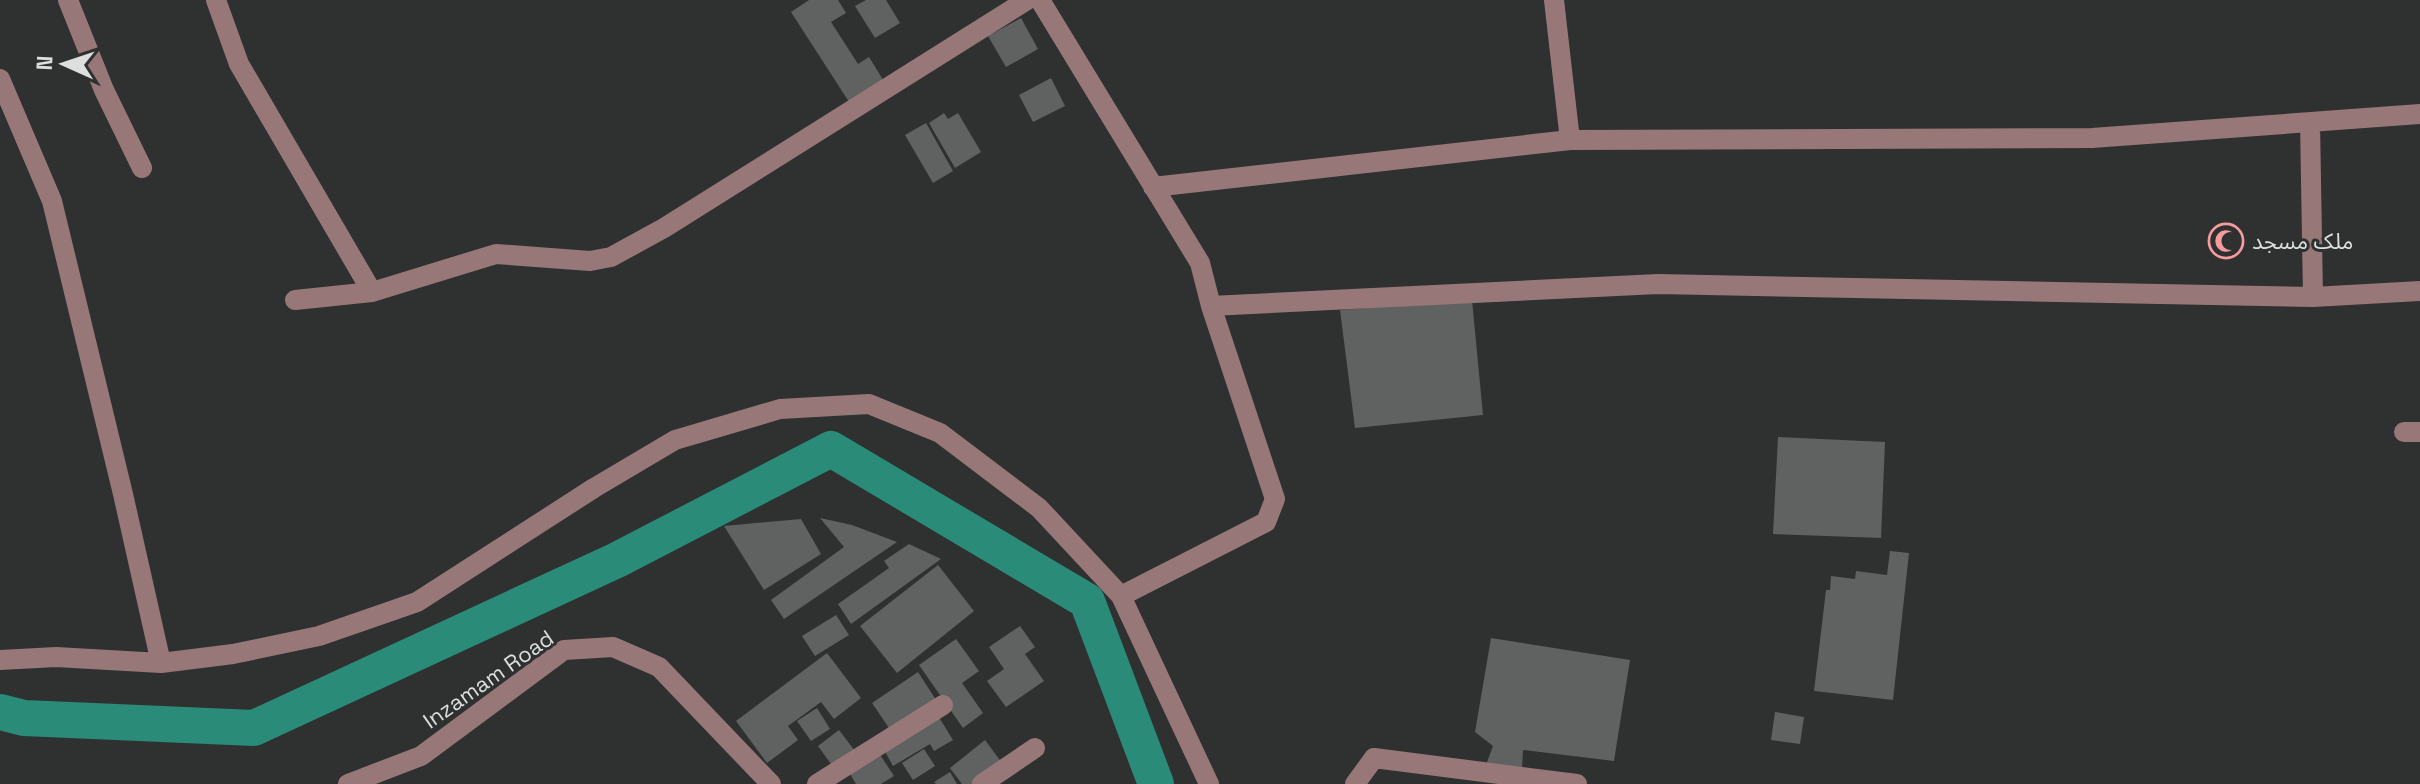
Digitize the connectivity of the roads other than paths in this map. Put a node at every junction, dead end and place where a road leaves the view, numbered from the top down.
1 (68, 0) edge
2 (216, 0) edge
3 (1027, 0) edge
4 (1040, 0) edge
5 (1554, 0) edge
6 (0, 79) edge
7 (2420, 114) edge
8 (2310, 122) junction
9 (1570, 140) junction
10 (142, 168) dead end
11 (1153, 187) junction
12 (2420, 291) edge
13 (372, 292) junction
14 (2313, 297) junction
15 (295, 300) dead end
16 (1211, 306) junction
17 (1121, 596) junction
18 (0, 660) edge
19 (161, 663) junction
20 (943, 705) dead end
21 (1035, 748) dead end
22 (348, 784) edge
23 (771, 784) edge
24 (817, 784) edge
25 (982, 784) edge
26 (1209, 784) edge
27 (1355, 784) edge
28 (1577, 784) edge

1 - 10 street
2 - 13 street
3 - 13 street
4 - 11 street
5 - 9 street
6 - 19 street
7 - 8 street
8 - 9 street
8 - 14 street
9 - 11 street
11 - 16 street
12 - 14 street
13 - 15 street
14 - 16 street
16 - 17 street
17 - 19 street
17 - 26 street
18 - 19 street
20 - 24 street
21 - 25 street
22 - 23 street, Inzamam Road
27 - 28 street

